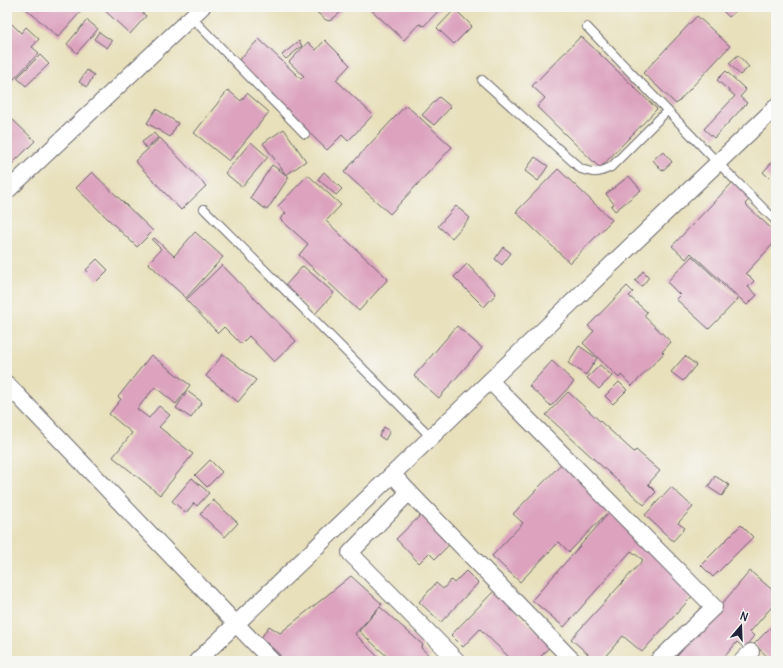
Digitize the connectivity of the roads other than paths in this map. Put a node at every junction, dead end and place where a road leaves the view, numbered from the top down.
1 (196, 12) edge
2 (587, 27) dead end
3 (482, 80) dead end
4 (776, 107) edge
5 (667, 111) junction
6 (305, 134) dead end
7 (718, 163) junction
8 (7, 192) edge
9 (204, 209) dead end
10 (776, 221) edge
11 (490, 381) junction
12 (7, 384) edge
13 (431, 437) junction
14 (392, 475) junction
15 (409, 492) junction
16 (236, 624) junction
17 (198, 661) edge
18 (272, 661) edge
19 (457, 661) edge
20 (573, 661) edge
21 (658, 661) edge

1 - 6 lane
1 - 8 street
2 - 5 lane
3 - 5 lane
4 - 7 street
5 - 7 lane
7 - 10 lane
7 - 11 street
9 - 13 lane
11 - 13 street
11 - 21 street
12 - 16 street
13 - 14 street
14 - 15 street
14 - 16 street
15 - 19 street
15 - 20 street
16 - 17 street
16 - 18 street

